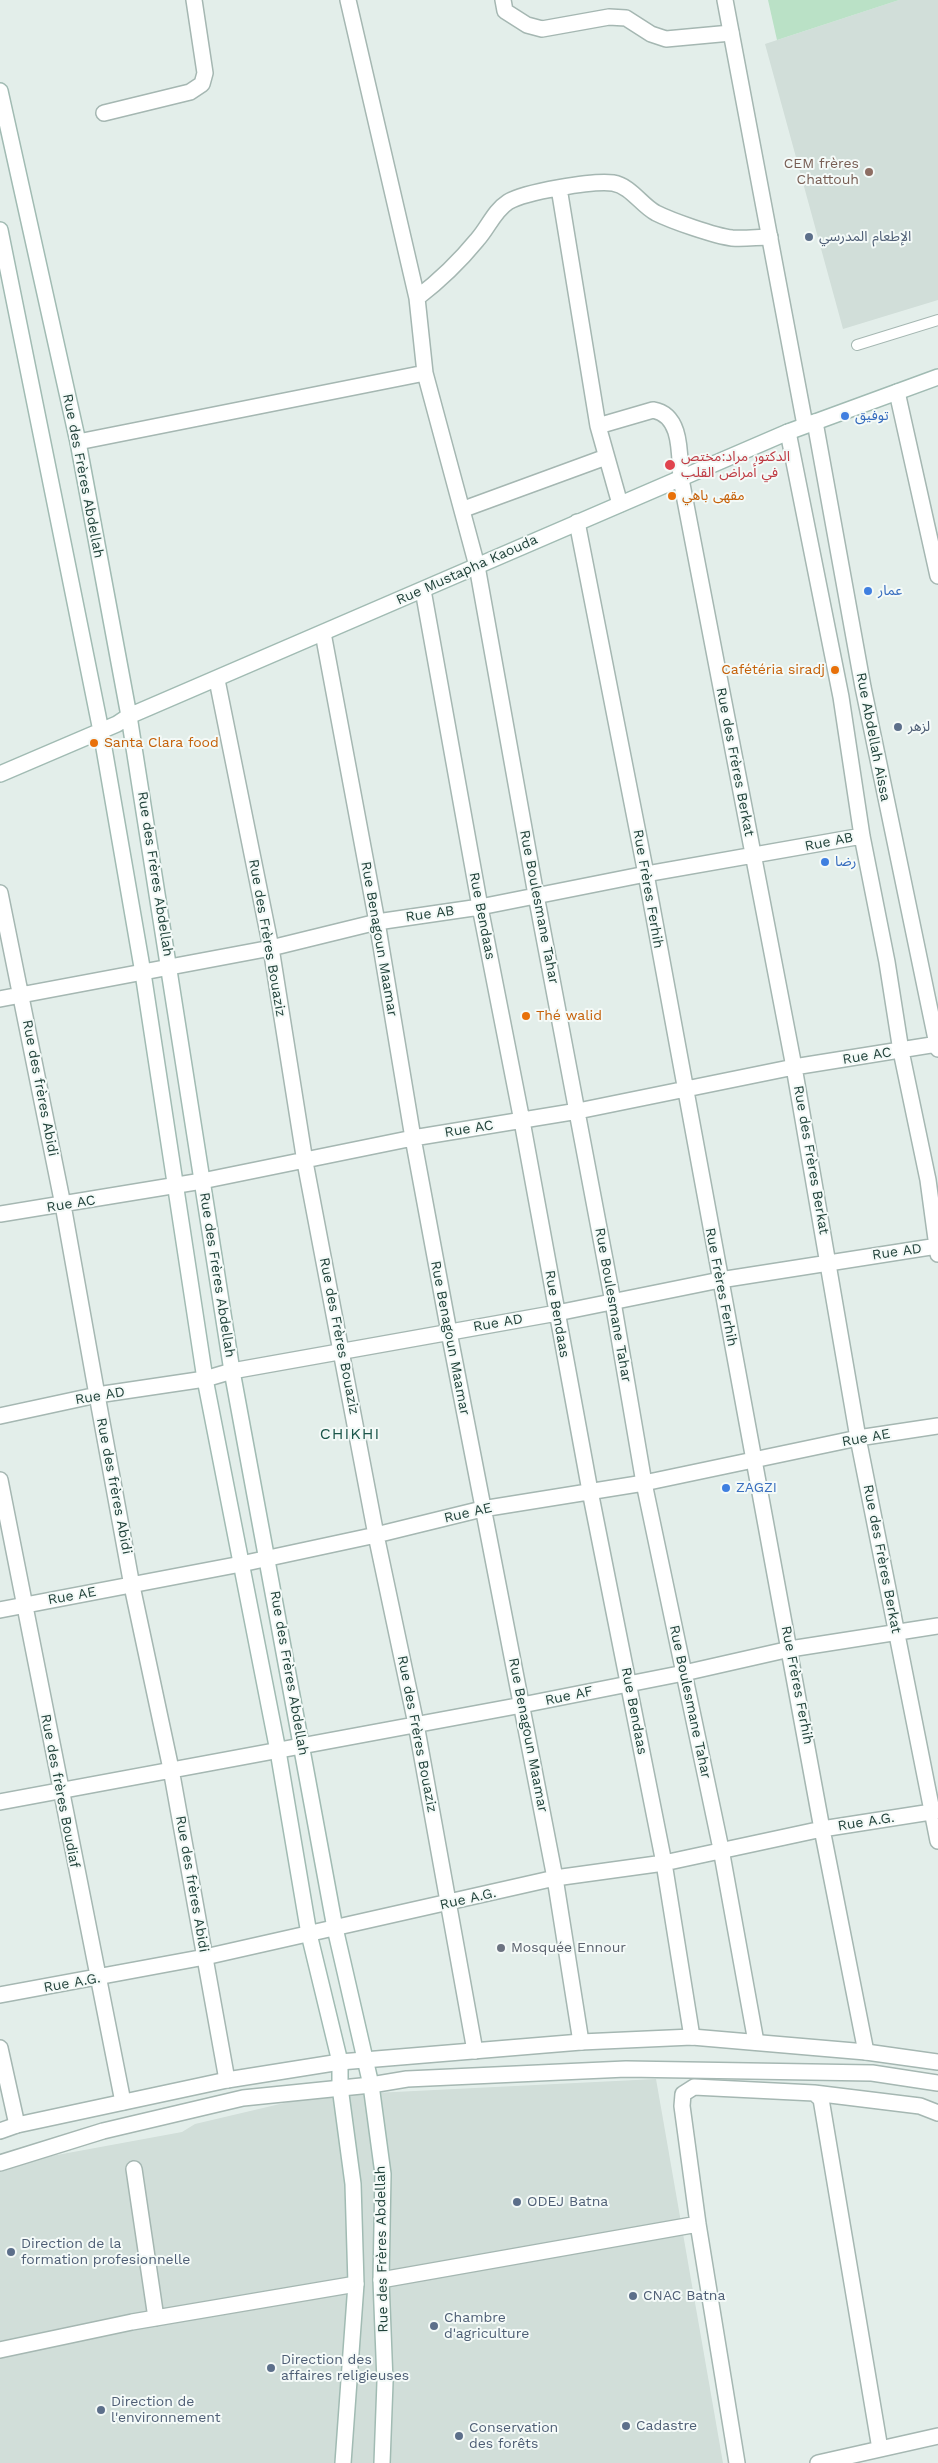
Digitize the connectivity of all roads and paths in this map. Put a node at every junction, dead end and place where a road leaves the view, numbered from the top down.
1 (194, 0) edge
2 (348, 0) edge
3 (503, 0) edge
4 (725, 0) edge
5 (732, 33) junction
6 (0, 91) edge
7 (104, 113) dead end
8 (559, 188) junction
9 (0, 230) edge
10 (770, 237) junction
11 (417, 298) junction
12 (938, 320) edge
13 (857, 346) dead end
14 (425, 373) junction
15 (938, 376) edge
16 (897, 392) junction
17 (810, 424) junction
18 (598, 426) junction
19 (788, 432) junction
20 (78, 442) junction
21 (606, 457) junction
22 (681, 480) junction
23 (620, 504) junction
24 (464, 509) junction
25 (577, 522) junction
26 (477, 566) junction
27 (938, 576) edge
28 (423, 590) junction
29 (323, 633) junction
30 (217, 680) junction
31 (129, 716) junction
32 (101, 731) junction
33 (0, 774) edge
34 (862, 836) junction
35 (752, 856) junction
36 (646, 874) junction
37 (0, 893) edge
38 (536, 895) junction
39 (480, 907) junction
40 (377, 922) junction
41 (271, 948) junction
42 (170, 966) junction
43 (143, 973) junction
44 (22, 994) junction
45 (0, 999) edge
46 (938, 1046) edge
47 (901, 1051) junction
48 (794, 1067) junction
49 (684, 1091) junction
50 (578, 1111) junction
51 (522, 1121) junction
52 (413, 1138) junction
53 (305, 1162) junction
54 (202, 1181) junction
55 (174, 1186) junction
56 (63, 1205) junction
57 (0, 1214) edge
58 (937, 1249) edge
59 (828, 1262) junction
60 (720, 1280) junction
61 (614, 1302) junction
62 (557, 1313) junction
63 (449, 1332) junction
64 (342, 1352) junction
65 (232, 1371) junction
66 (205, 1379) junction
67 (97, 1396) junction
68 (0, 1416) edge
69 (938, 1426) edge
70 (858, 1438) junction
71 (753, 1462) junction
72 (0, 1480) edge
73 (644, 1482) junction
74 (590, 1491) junction
75 (482, 1508) junction
76 (376, 1535) junction
77 (268, 1557) junction
78 (241, 1564) junction
79 (132, 1586) junction
80 (23, 1604) junction
81 (0, 1610) edge
82 (938, 1626) edge
83 (896, 1633) junction
84 (790, 1649) junction
85 (684, 1673) junction
86 (628, 1683) junction
87 (522, 1705) junction
88 (416, 1724) junction
89 (302, 1747) junction
90 (278, 1751) junction
91 (170, 1769) junction
92 (60, 1790) junction
93 (0, 1802) edge
94 (935, 1811) edge
95 (822, 1829) junction
96 (938, 1841) edge
97 (721, 1849) junction
98 (664, 1863) junction
99 (555, 1878) junction
100 (449, 1903) junction
101 (336, 1928) junction
102 (309, 1934) junction
103 (205, 1957) junction
104 (98, 1978) junction
105 (0, 1996) edge
106 (692, 2037) junction
107 (581, 2042) junction
108 (756, 2042) junction
109 (0, 2048) edge
110 (475, 2051) junction
111 (866, 2052) junction
112 (365, 2059) junction
113 (340, 2062) junction
114 (938, 2062) edge
115 (227, 2080) junction
116 (938, 2083) edge
117 (371, 2085) junction
118 (340, 2087) junction
119 (814, 2093) junction
120 (123, 2102) junction
121 (938, 2112) edge
122 (17, 2125) junction
123 (0, 2131) edge
124 (0, 2163) edge
125 (134, 2169) dead end
126 (698, 2224) junction
127 (381, 2280) junction
128 (356, 2284) junction
129 (156, 2318) junction
130 (0, 2350) edge
131 (938, 2436) edge
132 (880, 2449) junction
133 (343, 2463) edge
134 (382, 2463) edge
135 (737, 2463) edge
136 (818, 2463) edge

1 - 7 street
2 - 11 street, Rue Boulesmane Tahar
3 - 5 street
4 - 5 street, Rue Abdellah Aissa
5 - 10 street, Rue Abdellah Aissa
6 - 20 street, Rue des Frères Abdellah
8 - 10 street
8 - 11 street
8 - 18 street
9 - 32 street, Rue des Frères Abdellah
10 - 17 street, Rue Abdellah Aissa
11 - 14 street, Rue Boulesmane Tahar
12 - 13 lane
14 - 20 street
14 - 24 street, Rue Boulesmane Tahar
15 - 16 street, Rue Mustapha Kaouda
16 - 17 street, Rue Mustapha Kaouda
16 - 27 street
17 - 19 street, Rue Mustapha Kaouda
17 - 46 street, Rue Abdellah Aissa
18 - 21 street
18 - 22 street, Rue des Frères Berkat
19 - 22 street, Rue Mustapha Kaouda
19 - 34 street
20 - 31 street, Rue des Frères Abdellah
21 - 23 street
21 - 24 street
22 - 23 street, Rue Mustapha Kaouda
22 - 35 street, Rue des Frères Berkat
23 - 25 street, Rue Mustapha Kaouda
24 - 26 street, Rue Boulesmane Tahar
25 - 26 street, Rue Mustapha Kaouda
25 - 36 street, Rue Frères Ferhih
26 - 28 street, Rue Mustapha Kaouda
26 - 38 street, Rue Boulesmane Tahar
28 - 29 street, Rue Mustapha Kaouda
28 - 39 street, Rue Bendaas
29 - 30 street, Rue Mustapha Kaouda
29 - 40 street, Rue Benagoun Maamar
30 - 31 street, Rue Mustapha Kaouda
30 - 41 street, Rue des Frères Bouaziz
31 - 32 street, Rue Mustapha Kaouda
31 - 42 street, Rue des Frères Abdellah
32 - 33 street, Rue Mustapha Kaouda
32 - 43 street, Rue des Frères Abdellah
34 - 35 street, Rue AB
34 - 47 street
35 - 36 street, Rue AB
35 - 48 street, Rue des Frères Berkat
36 - 38 street, Rue AB
36 - 49 street, Rue Frères Ferhih
37 - 44 street, Rue des frères Abidi
38 - 39 street, Rue AB
38 - 50 street, Rue Boulesmane Tahar
39 - 40 street, Rue AB
39 - 51 street, Rue Bendaas
40 - 41 street, Rue AB
40 - 52 street, Rue Benagoun Maamar
41 - 42 street, Rue AB
41 - 53 street, Rue des Frères Bouaziz
42 - 43 street, Rue AB
42 - 54 street, Rue des Frères Abdellah
43 - 44 street, Rue AB
43 - 55 street, Rue des Frères Abdellah
44 - 45 street, Rue AB
44 - 56 street, Rue des frères Abidi
46 - 47 street, Rue AC
47 - 48 street, Rue AC
47 - 58 street
48 - 49 street, Rue AC
48 - 59 street, Rue des Frères Berkat
49 - 50 street, Rue AC
49 - 60 street, Rue Frères Ferhih
50 - 51 street, Rue AC
50 - 61 street, Rue Boulesmane Tahar
51 - 52 street, Rue AC
51 - 62 street, Rue Bendaas
52 - 53 street, Rue AC
52 - 63 street, Rue Benagoun Maamar
53 - 54 street, Rue AC
53 - 64 street, Rue des Frères Bouaziz
54 - 55 street, Rue AC
54 - 65 street, Rue des Frères Abdellah
55 - 56 street, Rue AC
55 - 66 street, Rue des Frères Abdellah
56 - 57 street, Rue AC
56 - 67 street, Rue des frères Abidi
58 - 59 street, Rue AD
59 - 60 street, Rue AD
59 - 70 street, Rue des Frères Berkat
60 - 61 street, Rue AD
60 - 71 street, Rue Frères Ferhih
61 - 62 street, Rue AD
61 - 73 street, Rue Boulesmane Tahar
62 - 63 street, Rue AD
62 - 74 street, Rue Bendaas
63 - 64 street, Rue AD
63 - 75 street, Rue Benagoun Maamar
64 - 65 street, Rue AD
64 - 76 street, Rue des Frères Bouaziz
65 - 66 street, Rue AD
65 - 77 street, Rue des Frères Abdellah
66 - 67 street, Rue AD
66 - 78 street, Rue des Frères Abdellah
67 - 68 street, Rue AD
67 - 79 street, Rue des frères Abidi
69 - 70 street, Rue AE
70 - 71 street, Rue AE
70 - 83 street, Rue des Frères Berkat
71 - 73 street, Rue AE
71 - 84 street, Rue Frères Ferhih
72 - 80 street, Rue des frères Boudiaf
73 - 74 street, Rue AE
73 - 85 street, Rue Boulesmane Tahar
74 - 75 street, Rue AE
74 - 86 street, Rue Bendaas
75 - 76 street, Rue AE
75 - 87 street, Rue Benagoun Maamar
76 - 77 street, Rue AE
76 - 88 street, Rue des Frères Bouaziz
77 - 78 street, Rue AE
77 - 89 street, Rue des Frères Abdellah
78 - 79 street, Rue AE
78 - 90 street, Rue des Frères Abdellah
79 - 80 street, Rue AE
79 - 91 street, Rue des frères Abidi
80 - 81 street, Rue AE
80 - 92 street, Rue des frères Boudiaf
82 - 83 street, Rue AF
83 - 84 street, Rue AF
83 - 94 street, Rue des Frères Berkat
84 - 85 street, Rue AF
84 - 95 street, Rue Frères Ferhih
85 - 86 street, Rue AF
85 - 97 street, Rue Boulesmane Tahar
86 - 87 street, Rue AF
86 - 98 street, Rue Bendaas
87 - 88 street, Rue AF
87 - 99 street, Rue Benagoun Maamar
88 - 89 street, Rue AF
88 - 100 street, Rue des Frères Bouaziz
89 - 90 street, Rue AF
89 - 101 street, Rue des Frères Abdellah
90 - 91 street, Rue AF
90 - 102 street, Rue des Frères Abdellah
91 - 92 street, Rue AF
91 - 103 street, Rue des frères Abidi
92 - 93 street, Rue AF
92 - 104 street, Rue des frères Boudiaf
94 - 95 street, Rue A.G.
94 - 96 street, Rue des Frères Berkat
95 - 97 street, Rue A.G.
95 - 111 street, Rue Frères Ferhih
97 - 98 street, Rue A.G.
97 - 108 street, Rue Boulesmane Tahar
98 - 99 street, Rue A.G.
98 - 106 street, Rue Bendaas
99 - 100 street, Rue A.G.
99 - 107 street, Rue Benagoun Maamar
100 - 101 street, Rue A.G.
100 - 110 street, Rue des Frères Bouaziz
101 - 102 street, Rue A.G.
101 - 112 street, Rue des Frères Abdellah
102 - 103 street, Rue A.G.
102 - 113 street, Rue des Frères Abdellah
103 - 104 street, Rue A.G.
103 - 115 street, Rue des frères Abidi
104 - 105 street, Rue A.G.
104 - 120 street, Rue des frères Boudiaf
106 - 107 street
106 - 108 street
107 - 110 street
108 - 111 street
109 - 122 street
110 - 112 street
111 - 114 street
112 - 113 street
112 - 117 street, Rue des Frères Abdellah
113 - 115 street
113 - 118 street, Rue des Frères Abdellah
115 - 120 street
116 - 117 street
117 - 118 street
117 - 127 street, Rue des Frères Abdellah
118 - 124 street
118 - 128 street, Rue des Frères Abdellah
119 - 121 street
119 - 126 street
119 - 132 street
120 - 122 street
122 - 123 street
125 - 129 street
126 - 127 street
126 - 135 street
127 - 134 street, Rue des Frères Abdellah
128 - 129 street
128 - 133 street, Rue des Frères Abdellah
129 - 130 street
131 - 132 street
132 - 136 street

